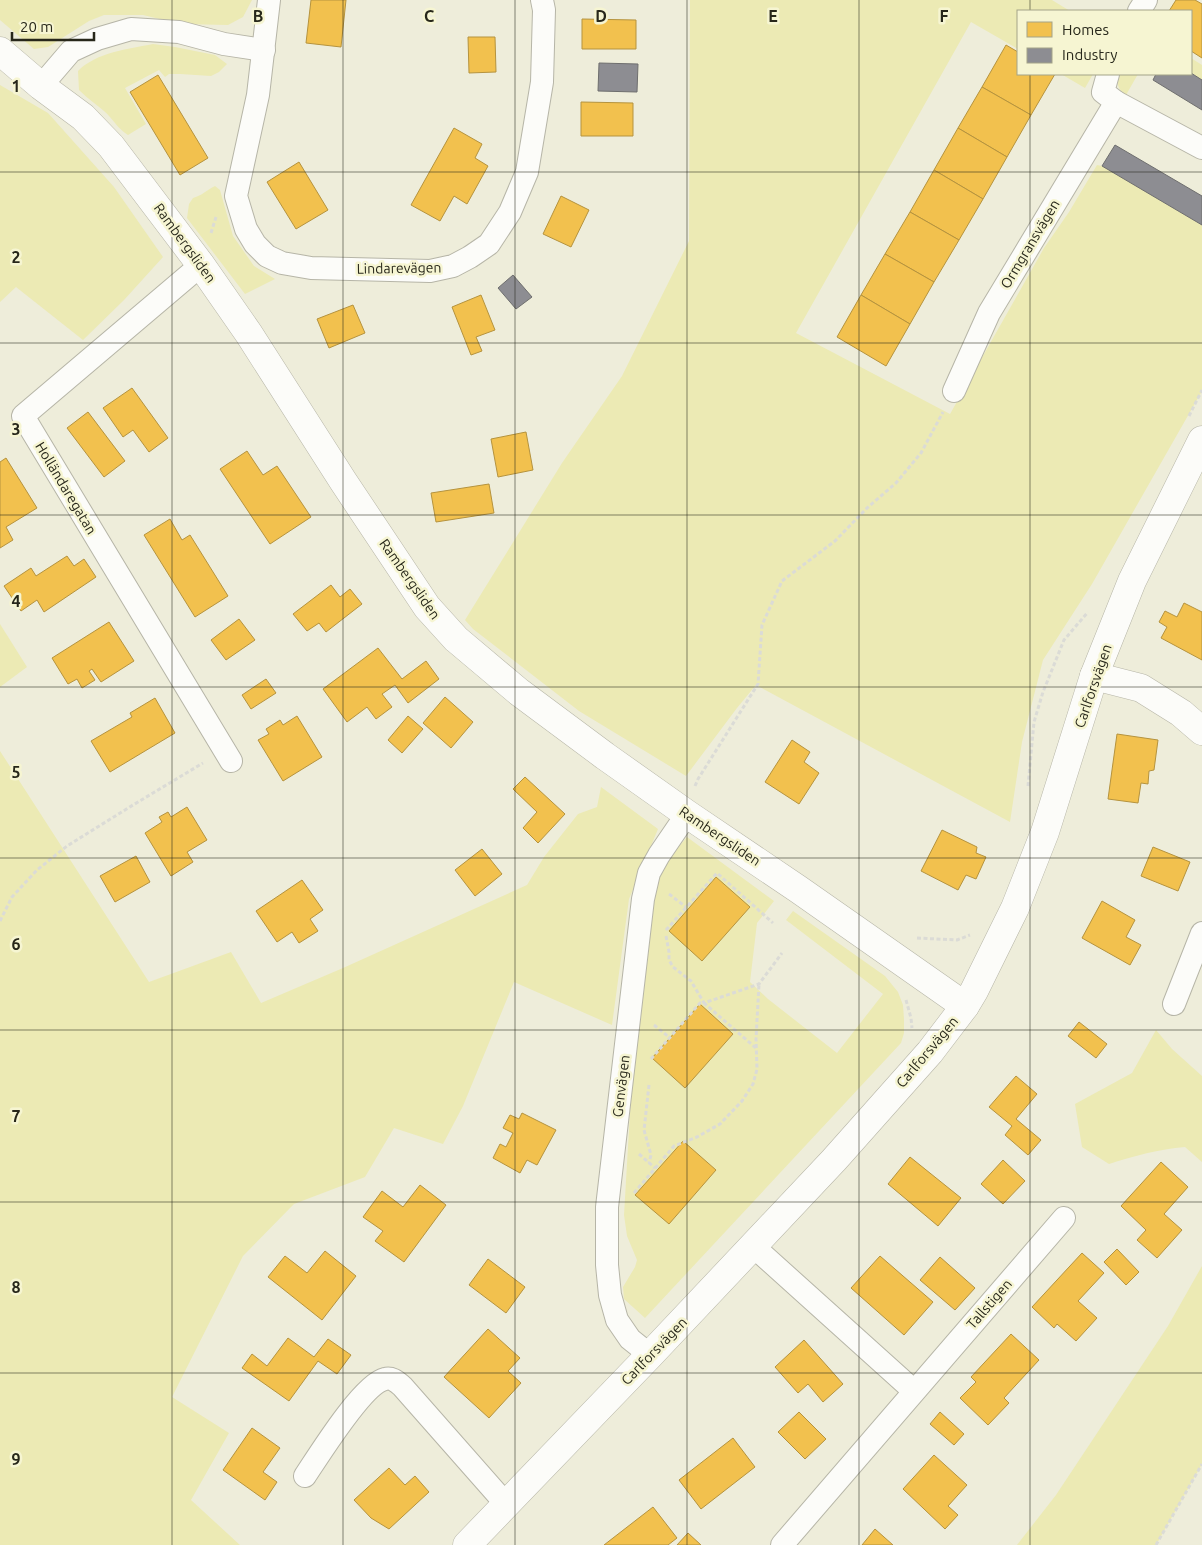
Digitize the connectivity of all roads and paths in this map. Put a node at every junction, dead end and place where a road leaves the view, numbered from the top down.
1 (269, 0) edge
2 (542, 0) edge
3 (264, 50) junction
4 (0, 52) edge
5 (1108, 75) edge
6 (41, 86) junction
7 (1116, 102) junction
8 (1202, 148) edge
9 (236, 196) junction
10 (201, 264) junction
11 (1202, 390) edge
12 (954, 391) joint
13 (1189, 416) dead end
14 (1202, 440) edge
15 (1093, 607) dead end
16 (1094, 676) junction
17 (1202, 731) edge
18 (228, 756) joint
19 (1028, 793) dead end
20 (687, 814) junction
21 (0, 921) edge
22 (772, 923) dead end
23 (976, 933) dead end
24 (1202, 933) edge
25 (915, 938) dead end
26 (782, 953) dead end
27 (759, 984) junction
28 (704, 1003) junction
29 (1174, 1004) dead end
30 (965, 1006) junction
31 (757, 1049) junction
32 (650, 1067) dead end
33 (637, 1153) dead end
34 (655, 1168) junction
35 (608, 1201) junction
36 (1064, 1218) dead end
37 (753, 1246) junction
38 (650, 1355) junction
39 (914, 1391) junction
40 (1202, 1464) edge
41 (305, 1476) dead end
42 (506, 1504) junction
43 (467, 1545) edge
44 (782, 1545) edge
45 (1156, 1545) edge

1 - 3 street, Lindarevägen
2 - 9 street, Lindarevägen
3 - 6 street
3 - 9 street, Lindarevägen
4 - 6 street, Rambergsliden
5 - 7 street
6 - 10 street, Rambergsliden
7 - 8 street
7 - 12 street, Ormgransvägen
9 - 10 path
10 - 18 street, Holländaregatan
10 - 20 street, Rambergsliden
11 - 13 path
12 - 20 path
14 - 16 street, Carlforsvägen
15 - 19 path
16 - 17 street
16 - 30 street, Carlforsvägen
18 - 21 path
20 - 30 street, Rambergsliden
20 - 35 street, Genvägen
22 - 28 path
23 - 25 path
24 - 29 street
26 - 27 path
27 - 28 path
27 - 31 path
28 - 31 path
28 - 32 path
30 - 37 street, Carlforsvägen
31 - 34 path
33 - 34 path
34 - 35 path
35 - 38 street, Genvägen
36 - 39 street, Tallstigen
37 - 38 street, Carlforsvägen
37 - 39 street
38 - 42 street, Carlforsvägen
39 - 44 street, Tallstigen
40 - 45 path
41 - 42 street
42 - 43 street, Carlforsvägen

